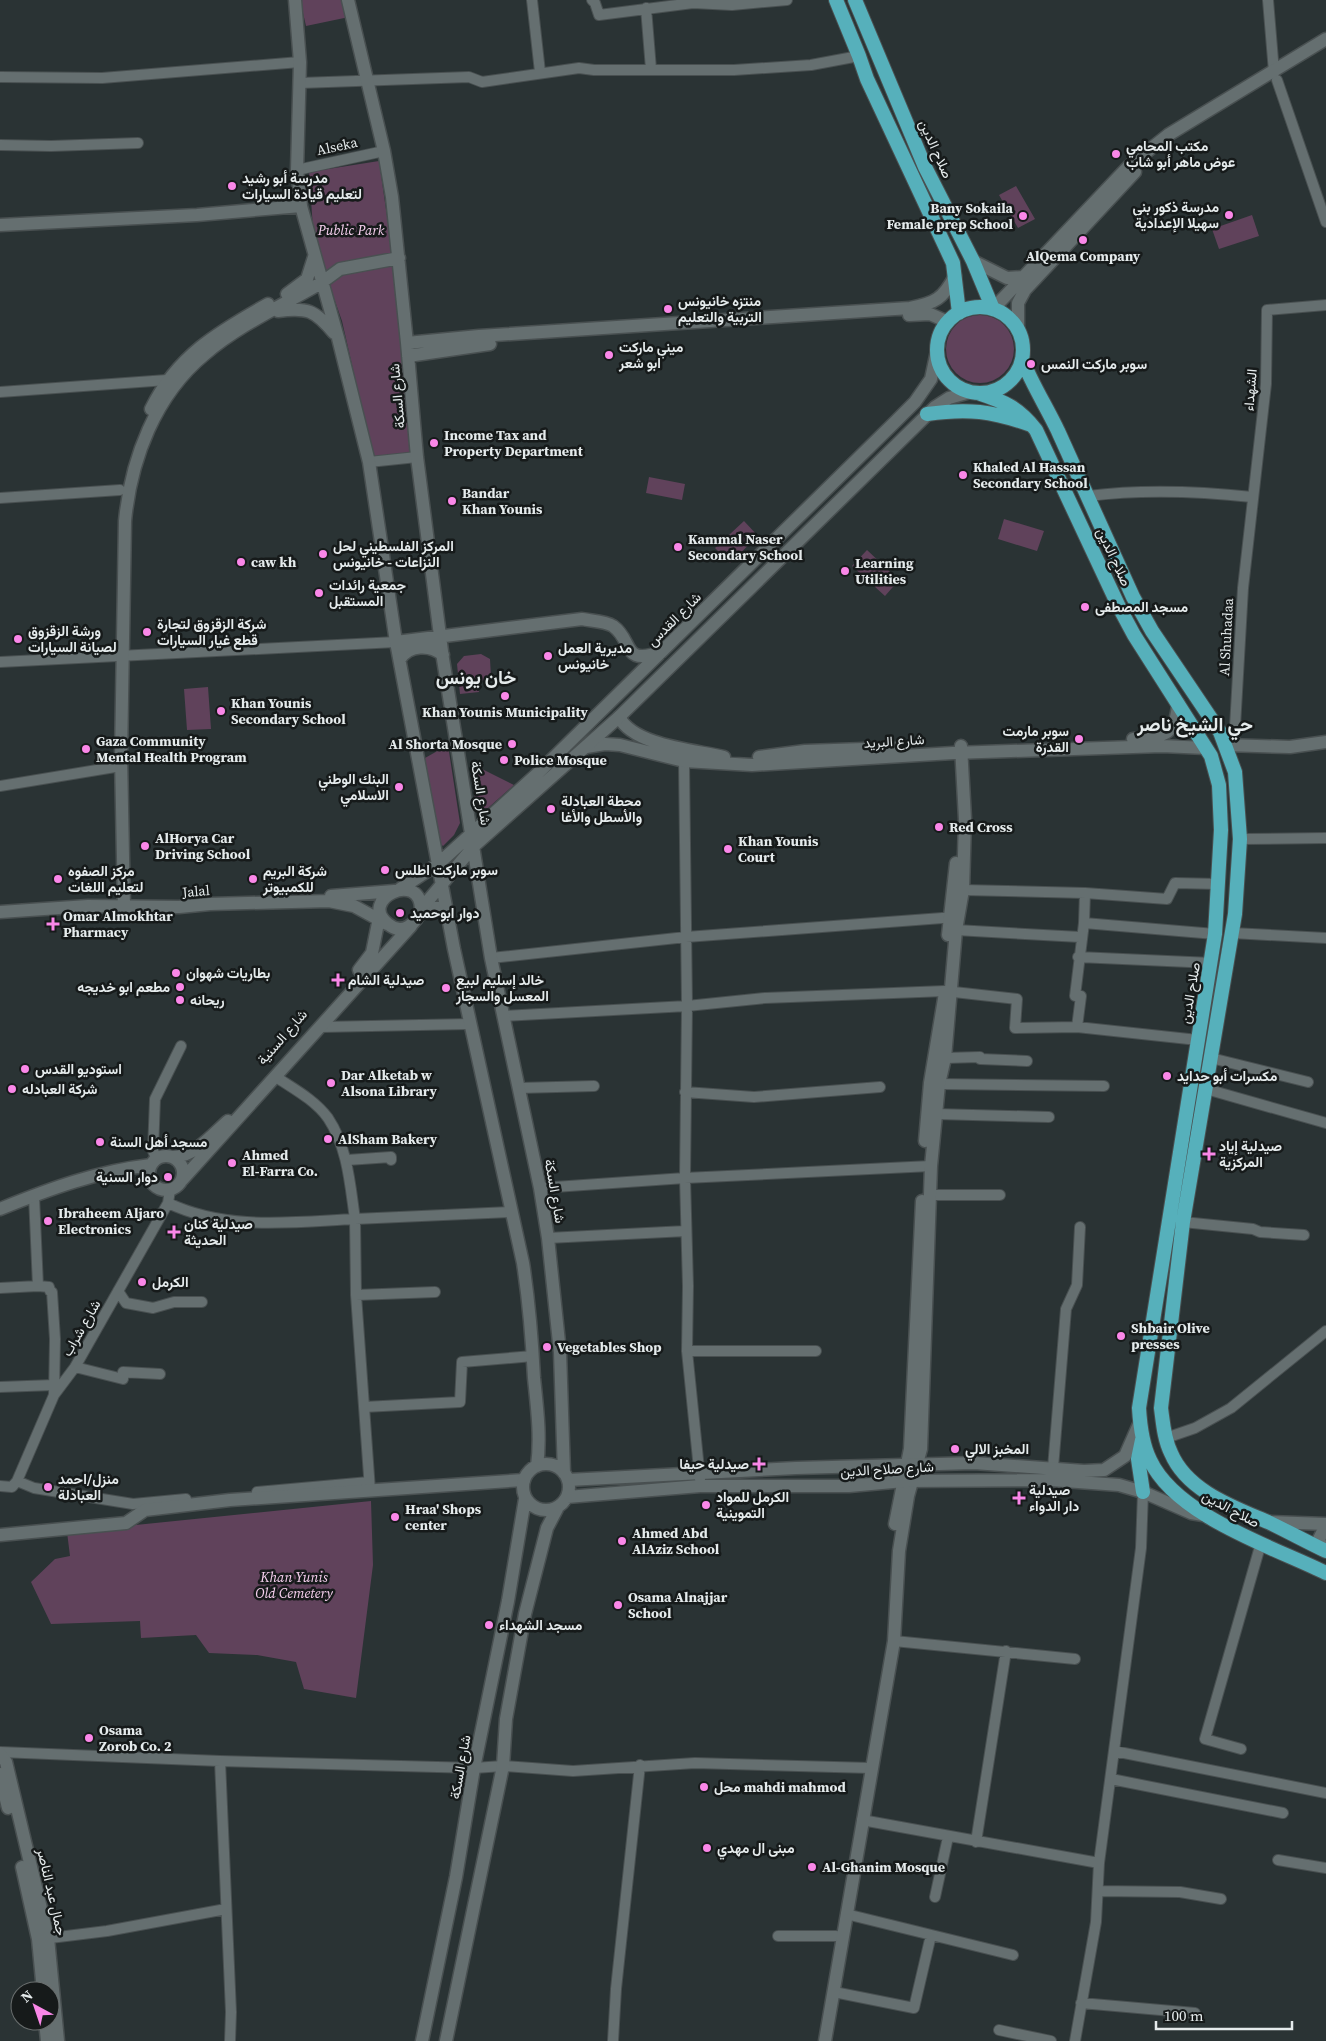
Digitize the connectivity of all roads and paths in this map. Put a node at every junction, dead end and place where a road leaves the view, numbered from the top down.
1 (295, 0) edge
2 (348, 0) edge
3 (532, 0) edge
4 (592, 0) edge
5 (787, 0) edge
6 (836, 0) edge
7 (855, 0) edge
8 (1268, 0) edge
9 (646, 8) junction
10 (1326, 38) edge
11 (1326, 47) edge
12 (860, 56) junction
13 (300, 62) junction
14 (651, 69) junction
15 (540, 72) junction
16 (1275, 76) junction
17 (0, 77) edge
18 (367, 81) junction
19 (300, 83) junction
20 (138, 143) dead end
21 (0, 145) edge
22 (384, 151) junction
23 (297, 170) junction
24 (301, 206) junction
25 (1326, 222) edge
26 (0, 225) edge
27 (314, 255) junction
28 (399, 258) junction
29 (973, 261) junction
30 (955, 276) junction
31 (1023, 277) junction
32 (322, 283) junction
33 (1326, 306) edge
34 (993, 309) junction
35 (273, 311) junction
36 (959, 313) junction
37 (948, 322) junction
38 (1018, 330) junction
39 (338, 338) junction
40 (938, 346) junction
41 (408, 350) junction
42 (1022, 359) junction
43 (167, 380) junction
44 (0, 392) edge
45 (974, 392) junction
46 (927, 414) junction
47 (1033, 426) junction
48 (416, 457) junction
49 (369, 462) junction
50 (120, 490) junction
51 (1088, 496) junction
52 (1252, 497) junction
53 (0, 498) edge
54 (1098, 517) junction
55 (1082, 526) junction
56 (1250, 531) joint
57 (440, 636) junction
58 (396, 642) junction
59 (663, 652) junction
60 (443, 655) junction
61 (120, 656) junction
62 (400, 660) junction
63 (0, 662) edge
64 (1178, 703) junction
65 (619, 717) junction
66 (1326, 742) edge
67 (1230, 745) junction
68 (586, 747) junction
69 (1206, 748) junction
70 (957, 749) junction
71 (684, 761) junction
72 (115, 767) junction
73 (0, 786) edge
74 (1326, 838) edge
75 (1240, 839) junction
76 (473, 840) junction
77 (438, 864) junction
78 (442, 884) junction
79 (1219, 884) junction
80 (397, 890) junction
81 (963, 890) junction
82 (1085, 893) junction
83 (120, 902) junction
84 (0, 903) edge
85 (0, 912) edge
86 (448, 916) junction
87 (417, 917) junction
88 (954, 917) junction
89 (383, 918) junction
90 (1084, 923) junction
91 (956, 930) junction
92 (1216, 934) junction
93 (1232, 934) junction
94 (1080, 936) junction
95 (686, 937) junction
96 (1326, 938) edge
97 (1078, 957) junction
98 (491, 958) junction
99 (1212, 963) junction
100 (949, 991) junction
101 (687, 1006) junction
102 (504, 1016) junction
103 (470, 1024) junction
104 (320, 1027) junction
105 (1077, 1027) junction
106 (1197, 1045) junction
107 (181, 1046) dead end
108 (946, 1058) junction
109 (1211, 1060) junction
110 (1027, 1061) dead end
111 (276, 1077) junction
112 (1308, 1082) dead end
113 (939, 1084) junction
114 (594, 1086) dead end
115 (1104, 1086) dead end
116 (880, 1087) dead end
117 (519, 1088) junction
118 (1206, 1089) junction
119 (686, 1092) junction
120 (936, 1114) junction
121 (1049, 1117) dead end
122 (1326, 1123) edge
123 (173, 1158) junction
124 (347, 1160) junction
125 (391, 1160) dead end
126 (154, 1162) junction
127 (927, 1166) junction
128 (685, 1178) junction
129 (182, 1180) junction
130 (540, 1188) junction
131 (170, 1190) junction
132 (930, 1195) junction
133 (1000, 1195) dead end
134 (34, 1196) junction
135 (168, 1204) junction
136 (0, 1209) edge
137 (512, 1212) junction
138 (355, 1219) junction
139 (1184, 1222) junction
140 (1080, 1227) dead end
141 (686, 1231) junction
142 (1304, 1235) dead end
143 (548, 1238) junction
144 (38, 1286) junction
145 (0, 1288) edge
146 (118, 1291) junction
147 (435, 1292) dead end
148 (356, 1295) junction
149 (202, 1302) dead end
150 (1326, 1331) edge
151 (687, 1351) junction
152 (816, 1351) dead end
153 (533, 1356) junction
154 (75, 1367) junction
155 (160, 1374) dead end
156 (0, 1387) edge
157 (54, 1390) junction
158 (364, 1407) junction
159 (1140, 1422) junction
160 (1142, 1437) junction
161 (1166, 1438) junction
162 (536, 1466) junction
163 (912, 1466) junction
164 (1053, 1468) junction
165 (699, 1473) junction
166 (566, 1476) junction
167 (524, 1480) junction
168 (17, 1481) junction
169 (909, 1482) junction
170 (0, 1486) edge
171 (369, 1486) junction
172 (700, 1486) junction
173 (1143, 1492) junction
174 (567, 1497) junction
175 (525, 1498) junction
176 (558, 1507) junction
177 (1203, 1515) junction
178 (1268, 1522) junction
179 (1326, 1525) edge
180 (0, 1536) edge
181 (1261, 1543) junction
182 (1324, 1550) edge
183 (1326, 1572) edge
184 (894, 1641) junction
185 (1006, 1651) junction
186 (1075, 1659) dead end
187 (1241, 1749) dead end
188 (1114, 1751) junction
189 (0, 1753) edge
190 (220, 1762) junction
191 (640, 1765) junction
192 (503, 1766) junction
193 (474, 1768) junction
194 (867, 1768) junction
195 (0, 1774) edge
196 (1112, 1779) junction
197 (1326, 1793) edge
198 (1284, 1813) dead end
199 (862, 1820) junction
200 (948, 1837) junction
201 (976, 1842) junction
202 (1278, 1860) dead end
203 (1099, 1863) junction
204 (1326, 1868) edge
205 (1098, 1891) junction
206 (935, 1897) dead end
207 (1221, 1899) dead end
208 (226, 1909) junction
209 (846, 1914) junction
210 (931, 1935) junction
211 (778, 1936) dead end
212 (836, 1936) junction
213 (43, 1939) junction
214 (1013, 1955) dead end
215 (43, 1981) edge
216 (834, 1992) junction
217 (1081, 2003) junction
218 (1195, 2013) dead end
219 (999, 2030) dead end
220 (58, 2041) edge
221 (230, 2041) edge
222 (422, 2041) edge
223 (446, 2041) edge
224 (613, 2041) edge
225 (817, 2041) edge
226 (825, 2041) edge
227 (1051, 2041) edge
228 (1075, 2041) edge

1 - 13 main road
2 - 18 main road, شارع السكة
3 - 15 street
4 - 9 street
5 - 9 street
6 - 12 highway
7 - 29 highway, صلاح الدين
8 - 16 street
9 - 14 street
10 - 16 main road
11 - 16 main road
12 - 14 street
12 - 30 highway
13 - 17 street
13 - 19 main road
14 - 15 street
15 - 18 street
16 - 25 street
16 - 31 main road
16 - 38 main road
18 - 19 street
18 - 22 main road, شارع السكة
19 - 23 main road
20 - 21 street
22 - 23 street, Alseka
22 - 28 main road, شارع السكة
23 - 24 main road
24 - 26 main road
24 - 27 main road
27 - 32 main road
27 - 43 main road
28 - 32 main road
28 - 41 main road, شارع السكة
29 - 31 main road
29 - 34 highway, صلاح الدين
30 - 36 highway
30 - 41 main road
31 - 34 main road
32 - 35 main road
32 - 39 main road
33 - 52 street, الشهداء
34 - 36 highway
34 - 38 highway
35 - 39 main road
35 - 61 main road
36 - 37 highway
37 - 40 highway
37 - 41 main road
38 - 42 highway
39 - 49 main road
40 - 45 highway
40 - 59 main road, شارع القدس
41 - 48 main road, شارع السكة
42 - 45 highway
42 - 51 highway, صلاح الدين
43 - 44 street
43 - 50 main road
45 - 46 main road, شارع القدس
45 - 47 highway, صلاح الدين
46 - 47 highway
46 - 65 main road, شارع القدس
47 - 55 highway, صلاح الدين
48 - 49 street
48 - 57 main road, شارع السكة
49 - 58 main road
50 - 53 street
50 - 61 main road
51 - 52 street
51 - 54 highway, صلاح الدين
52 - 56 street, الشهداء
54 - 55 highway
54 - 67 highway, صلاح الدين
55 - 64 highway, صلاح الدين
56 - 67 street, Al Shuhadaa
57 - 58 main road
57 - 59 main road
57 - 60 main road, شارع السكة
58 - 61 street
58 - 62 main road
59 - 76 main road, شارع القدس
60 - 62 main road
60 - 76 main road, شارع السكة
61 - 63 street
61 - 72 main road
61 - 83 main road
62 - 77 main road
64 - 69 highway, صلاح الدين
64 - 70 main road, شارع البريد
65 - 68 main road, شارع القدس
65 - 70 main road, شارع البريد
66 - 67 main road
67 - 75 highway, صلاح الدين
68 - 71 main road, شارع البريد
68 - 76 main road, شارع القدس
69 - 70 main road, شارع البريد
69 - 79 highway, صلاح الدين
70 - 71 main road, شارع البريد
70 - 81 main road
70 - 88 main road
71 - 95 street
72 - 73 street
72 - 83 main road
74 - 75 street
75 - 93 highway, صلاح الدين
76 - 77 main road, شارع القدس
76 - 78 main road, شارع القدس
76 - 98 main road, شارع السكة
77 - 78 main road
77 - 80 main road, شارع القدس
78 - 86 main road
78 - 87 main road, شارع القدس
79 - 82 street
79 - 92 highway, صلاح الدين
80 - 83 main road, Jalal
80 - 87 main road
80 - 89 main road
81 - 82 street
81 - 88 main road
82 - 90 street
83 - 84 main road, Jalal
83 - 85 main road, Jalal
83 - 89 main road, Jalal
86 - 87 main road
86 - 103 main road
87 - 89 main road
87 - 104 main road, شارع السنية
88 - 91 main road
88 - 95 street
88 - 100 main road
89 - 123 main road, شارع السنية
90 - 92 street
90 - 94 street
91 - 94 street
91 - 100 main road
92 - 99 highway, صلاح الدين
93 - 96 street
93 - 109 highway, صلاح الدين
94 - 97 street
95 - 98 street
95 - 101 street
97 - 99 street
97 - 105 street
98 - 102 main road, شارع السكة
99 - 106 highway, صلاح الدين
100 - 101 street
100 - 105 street
100 - 108 main road
100 - 127 main road
101 - 102 street
101 - 119 street
102 - 117 main road, شارع السكة
103 - 104 street
103 - 137 main road
104 - 111 main road, شارع السنية
105 - 106 street
106 - 109 highway
106 - 159 highway, صلاح الدين
107 - 126 street
108 - 110 street
108 - 113 main road
109 - 112 street
109 - 118 highway, صلاح الدين
111 - 124 street
111 - 129 main road, شارع السنية
113 - 115 street
113 - 120 main road
114 - 117 street
116 - 119 street
117 - 130 main road, شارع السكة
118 - 122 street
118 - 139 highway, صلاح الدين
119 - 128 street
120 - 121 street
120 - 127 main road
123 - 126 main road, شارع السنية
123 - 129 main road
124 - 125 street
124 - 138 street
126 - 131 main road
126 - 134 main road, شارع السنية
127 - 128 street
127 - 132 main road
127 - 163 main road
128 - 130 street
128 - 141 street
129 - 131 main road, شارع السنية
130 - 143 main road, شارع السكة
131 - 135 street, شارع شراب
132 - 133 street
132 - 163 main road
134 - 136 main road, شارع السنية
134 - 144 street
135 - 138 street
135 - 146 street, شارع شراب
137 - 138 street
137 - 153 main road
138 - 148 street
139 - 142 street
139 - 161 highway, صلاح الدين
140 - 164 street
141 - 143 street
141 - 151 street
143 - 166 main road, شارع السكة
144 - 145 street
144 - 157 street
146 - 149 street
146 - 154 street, شارع شراب
147 - 148 street
148 - 158 street
150 - 161 street
151 - 152 street
151 - 165 street
153 - 158 street
153 - 162 main road
154 - 155 street
154 - 157 street, شارع شراب
156 - 157 street
157 - 168 street, شارع شراب
158 - 171 street
159 - 160 highway, صلاح الدين
159 - 164 main road, شارع صلاح الدين
160 - 173 highway
160 - 177 highway, صلاح الدين
161 - 178 highway, صلاح الدين
162 - 166 main road
162 - 167 main road
163 - 164 main road, شارع صلاح الدين
163 - 165 main road, شارع صلاح الدين
163 - 169 main road
165 - 166 main road, شارع صلاح الدين
165 - 172 street
166 - 174 main road
167 - 171 main road
167 - 175 main road
168 - 170 street
168 - 171 street
169 - 172 main road, شارع صلاح الدين
169 - 173 main road, شارع صلاح الدين
169 - 184 main road
169 - 194 main road
171 - 180 main road
172 - 174 main road, شارع صلاح الدين
173 - 177 main road, شارع صلاح الدين
173 - 188 street
174 - 176 main road
175 - 176 main road
175 - 193 main road, شارع السكة
176 - 192 main road
177 - 181 highway, صلاح الدين
178 - 179 main road
178 - 182 highway, صلاح الدين
179 - 182 main road
181 - 183 highway, صلاح الدين
181 - 187 street
184 - 185 street
184 - 194 main road
185 - 186 street
185 - 201 street
188 - 196 street
188 - 197 street
189 - 190 street
189 - 213 main road, جمال عبد الناصر
190 - 193 street
190 - 208 street
191 - 192 street
191 - 194 street
191 - 224 street
192 - 193 street
192 - 223 main road
193 - 222 main road, شارع السكة
194 - 199 main road
194 - 212 main road
195 - 213 main road, جمال عبد الناصر
196 - 198 street
196 - 203 street
199 - 200 street
199 - 209 main road
200 - 201 street
200 - 206 street
201 - 203 street
202 - 204 street
203 - 205 street
205 - 207 street
205 - 217 street
208 - 213 street
208 - 221 street
209 - 210 street
209 - 216 main road
210 - 214 street
210 - 216 street
211 - 212 street
212 - 225 main road
213 - 215 main road, جمال عبد الناصر
213 - 220 main road, جمال عبد الناصر
216 - 226 main road
217 - 218 street
217 - 228 street
219 - 227 street

